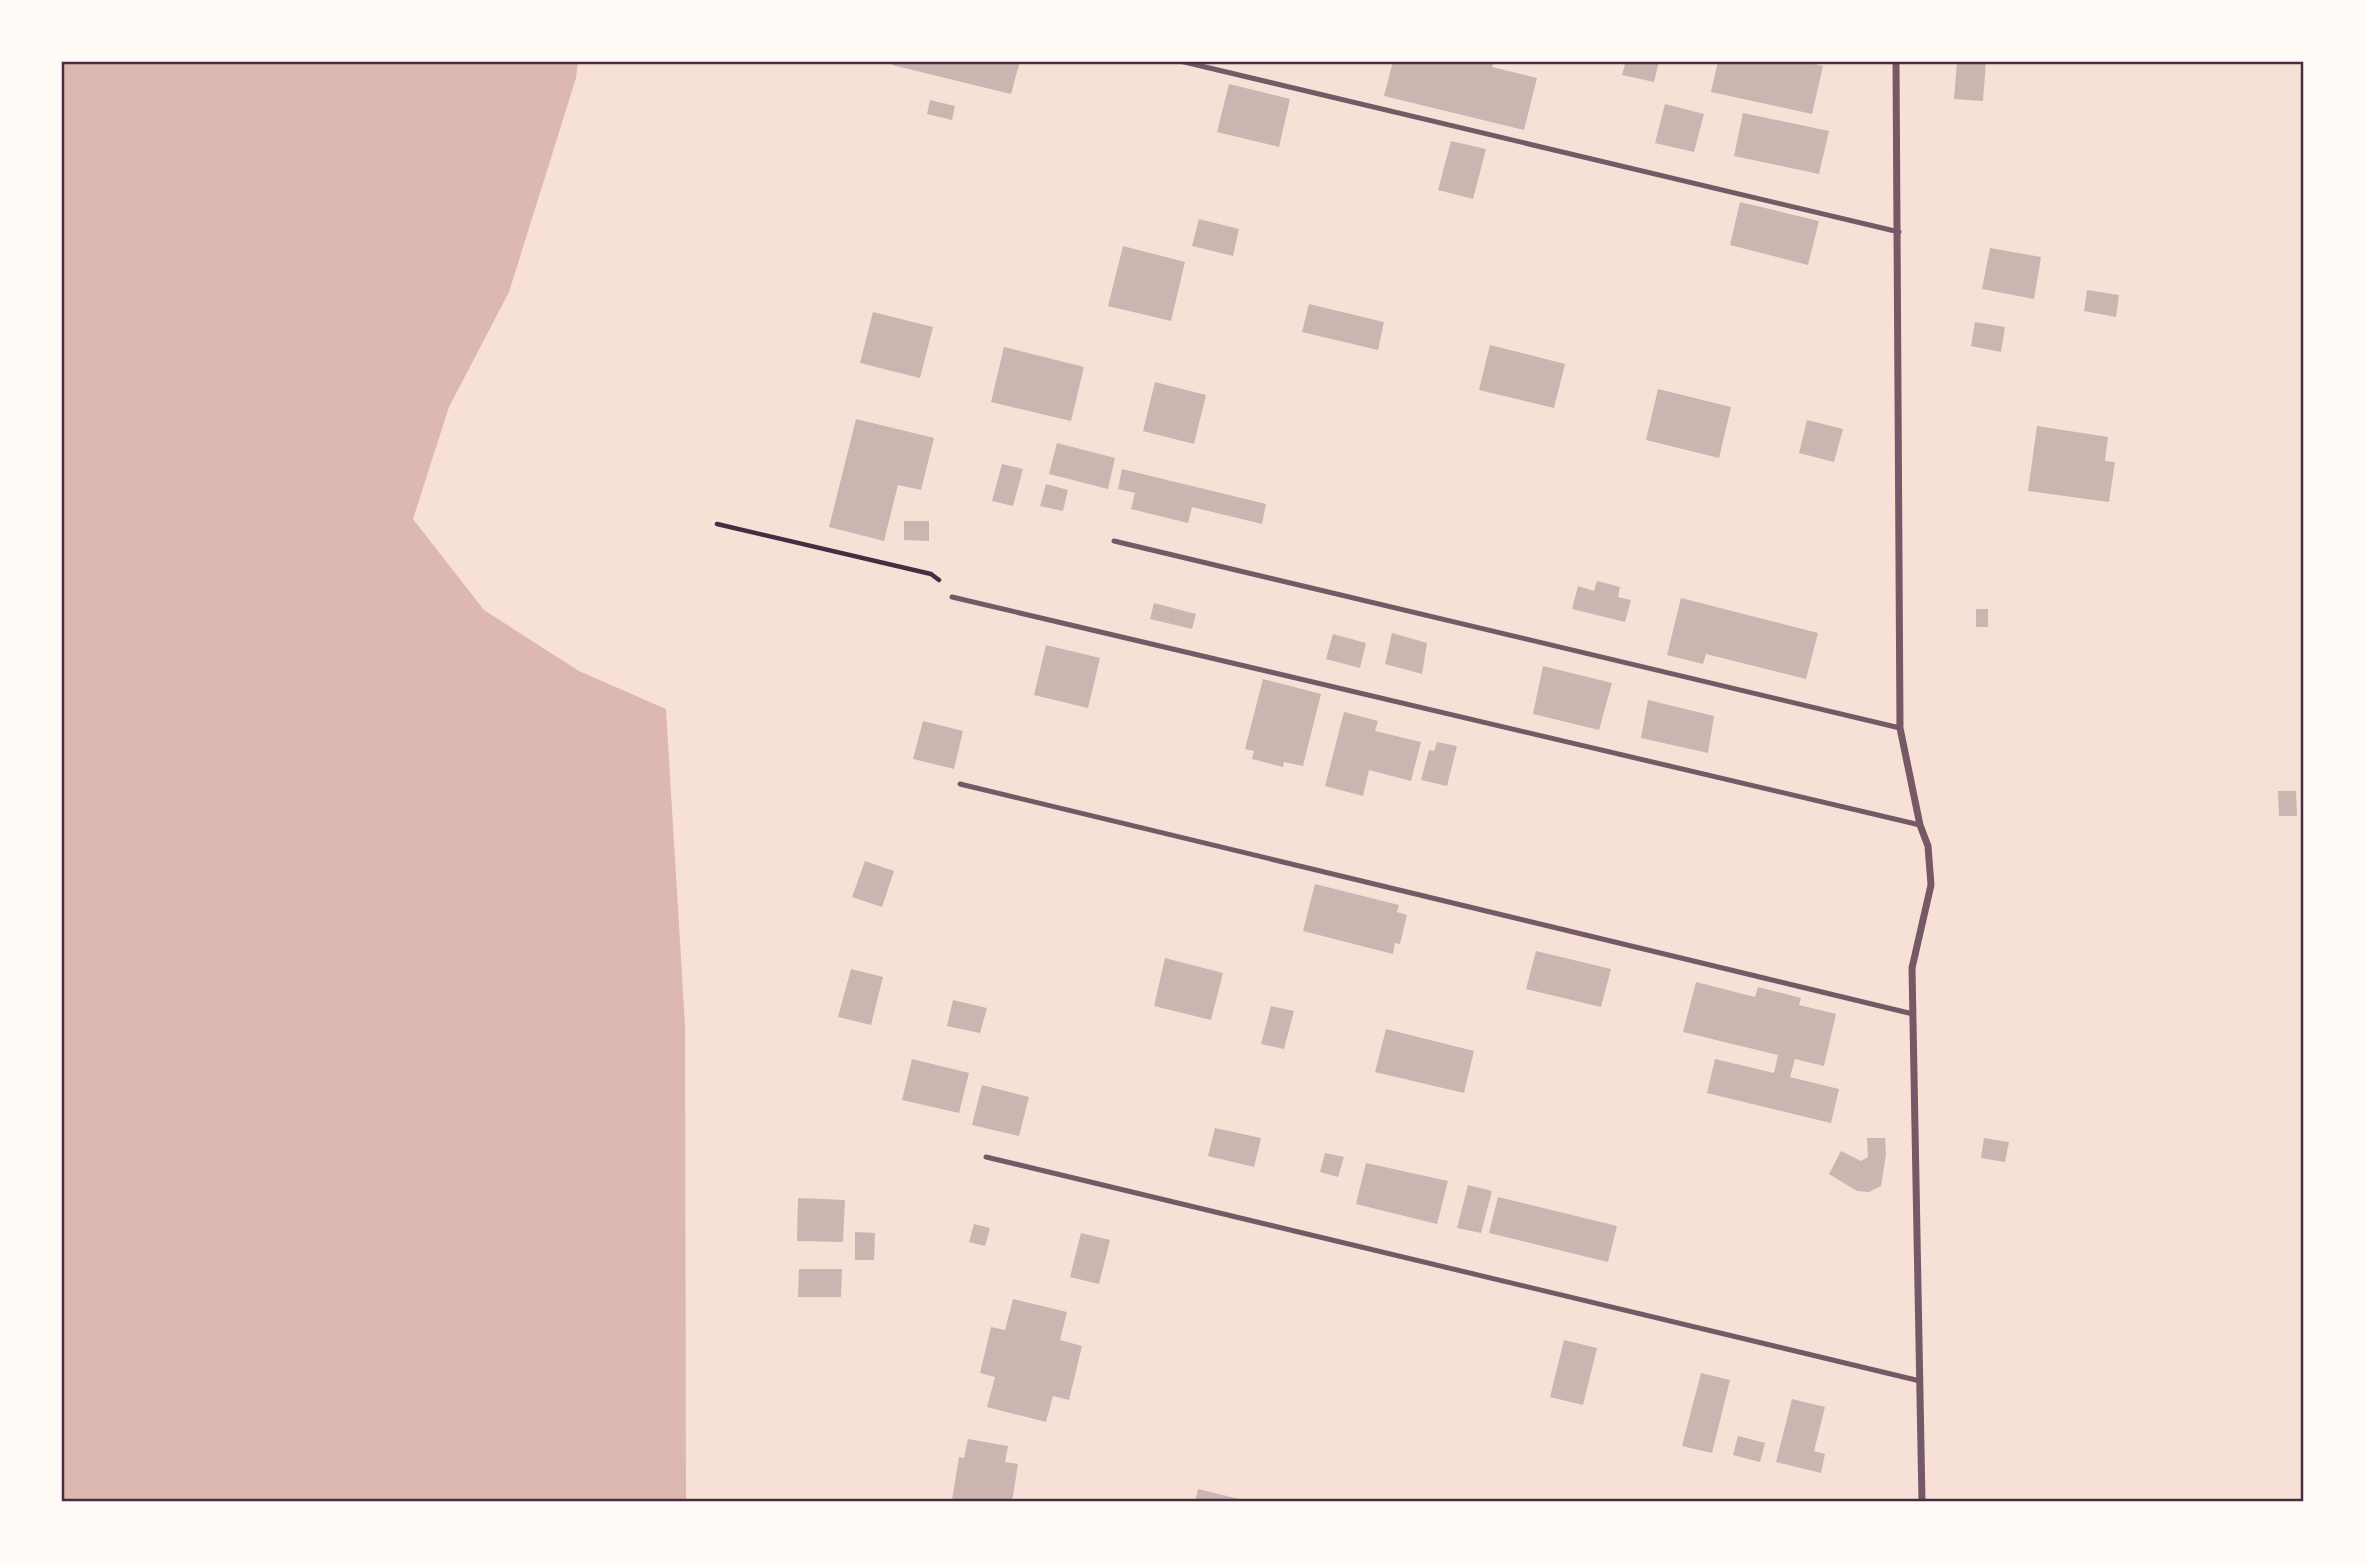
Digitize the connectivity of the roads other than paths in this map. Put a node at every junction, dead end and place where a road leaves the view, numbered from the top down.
1 (1180, 61) edge
2 (1896, 61) edge
3 (1899, 232) junction
4 (1114, 541) dead end
5 (952, 597) road end
6 (1900, 728) junction
7 (960, 785) dead end
8 (1920, 825) junction
9 (1913, 1014) junction
10 (986, 1157) dead end
11 (1920, 1381) junction
12 (1922, 1502) edge

1 - 3 lane
2 - 3 street
3 - 6 street
4 - 6 lane
5 - 8 lane
6 - 8 street
7 - 9 lane
8 - 9 street
9 - 11 street
10 - 11 lane
11 - 12 street

